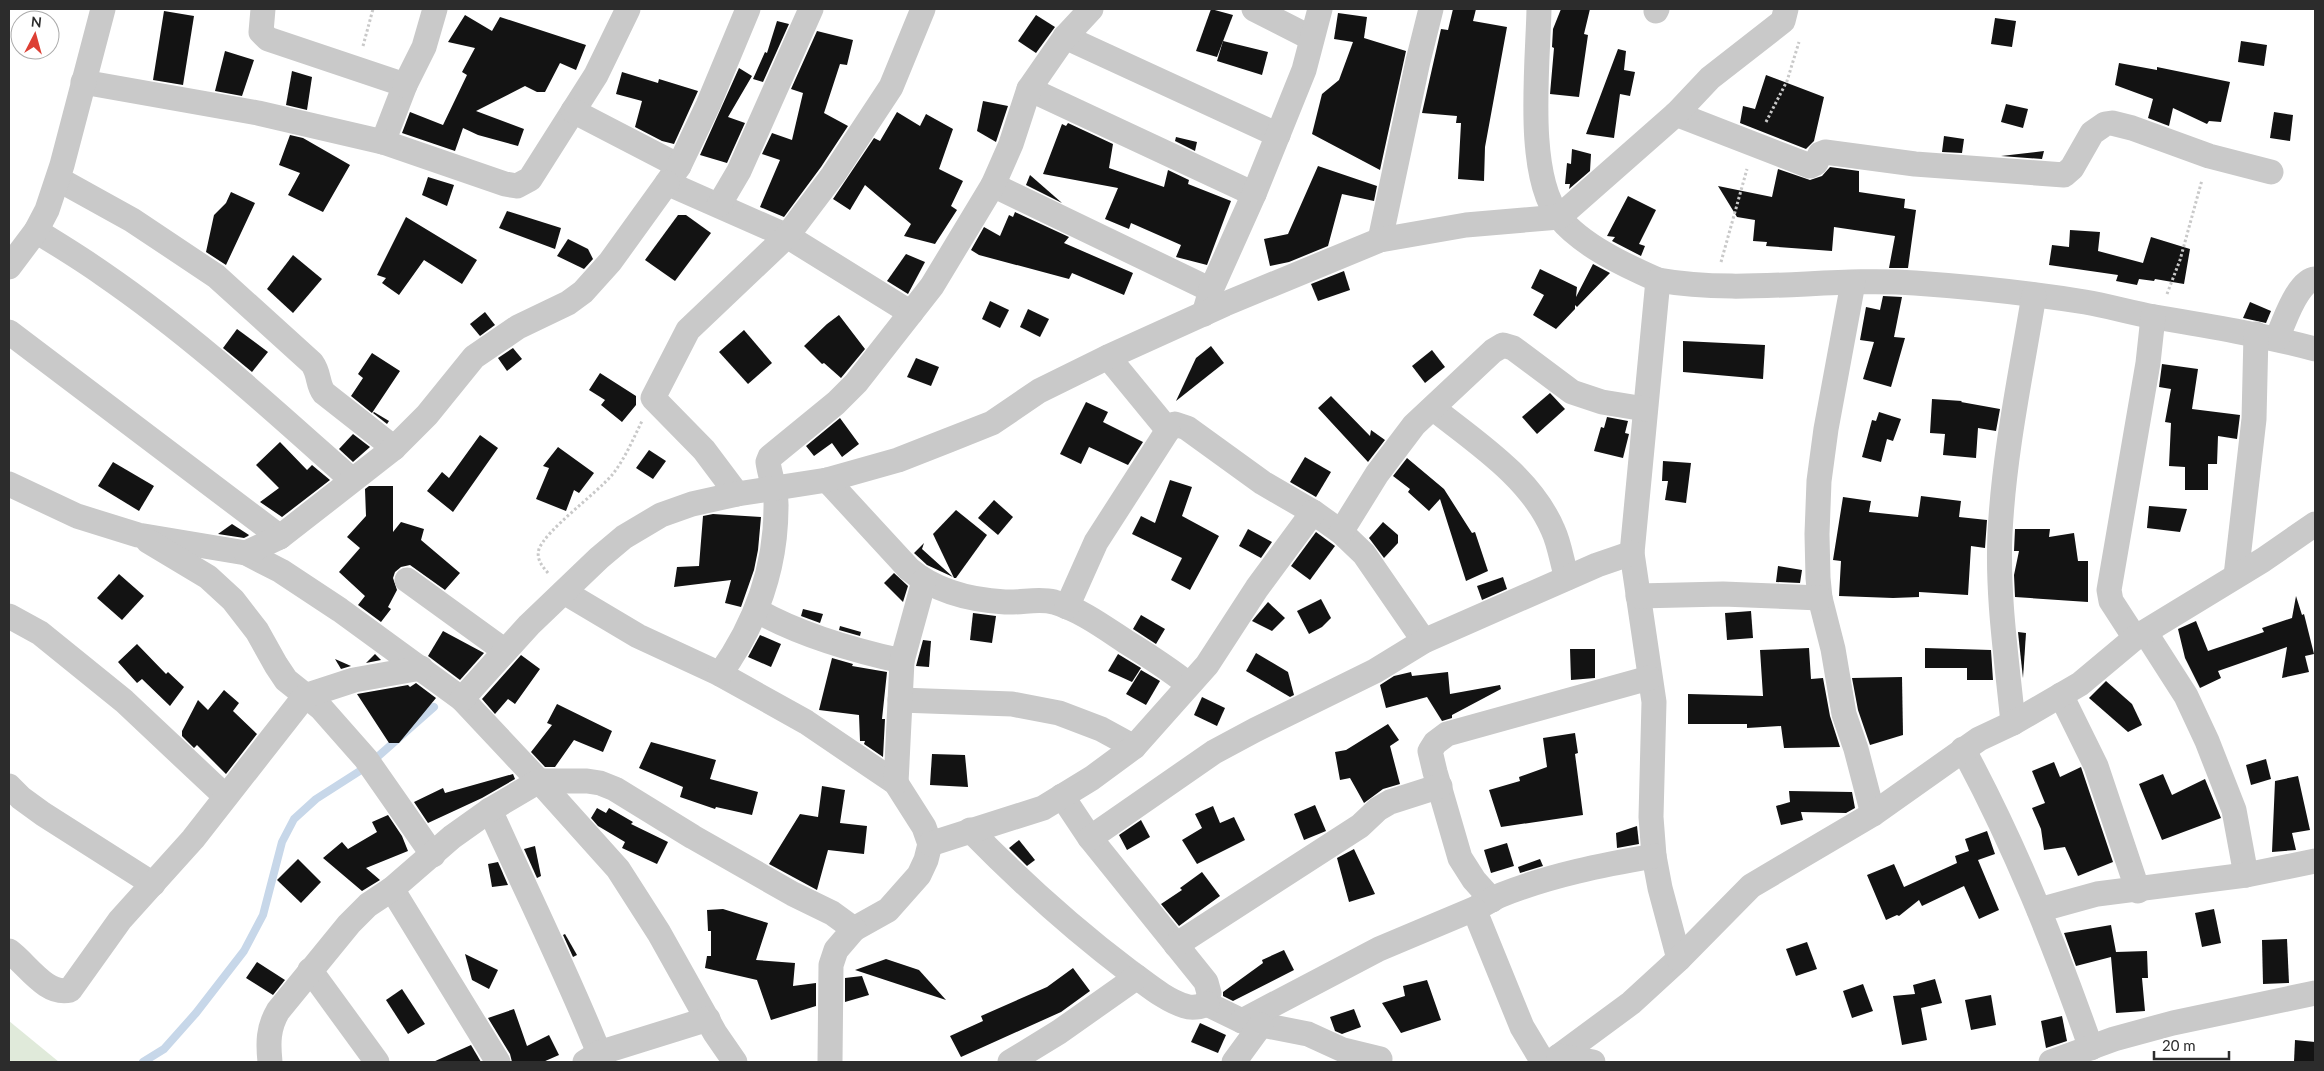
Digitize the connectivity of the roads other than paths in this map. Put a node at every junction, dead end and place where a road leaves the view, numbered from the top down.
1 (103, 9) edge
2 (264, 9) edge
3 (435, 9) edge
4 (748, 9) edge
5 (811, 9) edge
6 (923, 9) edge
7 (1091, 9) edge
8 (1254, 9) edge
9 (1320, 9) edge
10 (1431, 9) edge
11 (1539, 9) edge
12 (1786, 9) edge
13 (625, 10) edge
14 (1065, 37) junction
15 (1312, 38) junction
16 (83, 82) junction
17 (405, 85) junction
18 (1029, 89) junction
19 (573, 111) junction
20 (1676, 114) junction
21 (1278, 135) junction
22 (383, 142) junction
23 (2272, 172) dead end
24 (673, 175) junction
25 (58, 179) junction
26 (993, 185) junction
27 (1254, 194) junction
28 (719, 205) junction
29 (1559, 217) junction
30 (36, 231) junction
31 (788, 236) junction
32 (1380, 240) junction
33 (9, 267) edge
34 (2315, 279) edge
35 (1658, 280) junction
36 (1853, 283) junction
37 (1212, 290) junction
38 (2034, 295) junction
39 (911, 313) junction
40 (1204, 314) junction
41 (2153, 316) junction
42 (9, 332) edge
43 (2267, 336) junction
44 (2315, 349) edge
45 (1108, 358) junction
46 (1434, 408) junction
47 (1645, 409) junction
48 (1168, 430) junction
49 (394, 448) junction
50 (352, 480) junction
51 (827, 480) junction
52 (9, 484) edge
53 (773, 489) junction
54 (737, 494) junction
55 (1313, 512) junction
56 (2315, 524) edge
57 (1341, 532) junction
58 (138, 534) junction
59 (280, 537) junction
60 (1632, 552) junction
61 (246, 553) junction
62 (2236, 576) junction
63 (1566, 578) junction
64 (407, 580) dead end
65 (924, 582) junction
66 (564, 592) junction
67 (1638, 596) junction
68 (1820, 598) junction
69 (1067, 606) junction
70 (756, 610) junction
71 (9, 616) edge
72 (2140, 635) junction
73 (1424, 641) junction
74 (505, 651) junction
75 (902, 661) junction
76 (422, 668) junction
77 (720, 674) junction
78 (1650, 678) junction
79 (1188, 684) junction
80 (2061, 695) junction
81 (305, 696) junction
82 (462, 699) junction
83 (900, 700) junction
84 (2013, 723) junction
85 (1134, 747) junction
86 (1963, 750) junction
87 (539, 780) junction
88 (896, 783) junction
89 (9, 786) edge
90 (1440, 786) junction
91 (225, 796) junction
92 (1062, 796) junction
93 (490, 810) junction
94 (1873, 814) junction
95 (970, 830) junction
96 (1090, 838) junction
97 (930, 844) junction
98 (433, 855) junction
99 (1654, 856) junction
100 (2315, 861) edge
101 (2246, 876) junction
102 (152, 884) junction
103 (392, 889) junction
104 (2138, 890) junction
105 (1483, 904) junction
106 (2039, 910) junction
107 (854, 929) junction
108 (1176, 945) junction
109 (9, 951) edge
110 (1679, 959) junction
111 (310, 970) junction
112 (1137, 976) junction
113 (2315, 993) edge
114 (1207, 1004) junction
115 (708, 1019) junction
116 (1252, 1023) junction
117 (2091, 1048) junction
118 (591, 1058) edge
119 (1380, 1059) dead end
120 (1551, 1060) edge
121 (270, 1062) edge
122 (377, 1062) edge
123 (498, 1062) edge
124 (735, 1062) edge
125 (830, 1062) edge
126 (1010, 1062) edge
127 (1234, 1062) edge
128 (1593, 1062) edge
129 (2051, 1062) edge

1 - 16 street
2 - 17 street
3 - 17 street
4 - 24 street
5 - 28 street
6 - 31 street
7 - 14 street
8 - 15 street
9 - 15 street
10 - 32 street
11 - 29 street
12 - 20 street
13 - 19 street
14 - 18 street
14 - 21 street
15 - 21 street
16 - 22 street
16 - 25 street
17 - 22 street
18 - 26 street
18 - 27 street
19 - 22 street
19 - 24 street
20 - 23 street
20 - 29 street
21 - 27 street
24 - 28 street
24 - 49 street
25 - 30 street
25 - 49 street
26 - 37 street
26 - 39 street
27 - 37 street
28 - 31 street
29 - 32 street
29 - 35 street
30 - 33 street
30 - 50 street
31 - 39 street
31 - 54 street
32 - 40 street
34 - 43 street
35 - 36 street
35 - 47 street
36 - 38 street
36 - 68 street
37 - 40 street
38 - 41 street
38 - 84 street
39 - 53 street
40 - 45 street
41 - 43 street
41 - 72 street
42 - 59 street
43 - 44 street
43 - 62 street
45 - 48 street
45 - 51 street
46 - 47 street
46 - 57 street
46 - 63 street
47 - 60 street
48 - 55 street
48 - 69 street
49 - 50 street
50 - 59 street
51 - 53 street
51 - 65 street
52 - 58 street
53 - 54 street
53 - 70 street
54 - 66 street
55 - 57 street
55 - 79 street
56 - 62 street
57 - 73 street
58 - 61 street
58 - 81 street
59 - 61 street
60 - 63 street
60 - 67 street
61 - 76 street
62 - 72 street
63 - 73 street
64 - 74 street
65 - 69 street
65 - 75 street
66 - 74 street
66 - 77 street
67 - 68 street
67 - 78 street
68 - 94 street
69 - 79 street
70 - 75 street
70 - 77 street
71 - 91 street
72 - 80 street
72 - 101 street
73 - 96 street
74 - 82 street
75 - 83 street
76 - 81 street
76 - 82 street
77 - 88 street
78 - 90 street
78 - 99 street
79 - 85 street
80 - 84 street
80 - 104 street
81 - 91 street
81 - 98 street
82 - 87 street
83 - 85 street
83 - 88 street
84 - 86 street
85 - 92 street
86 - 94 street
86 - 106 street
87 - 93 street
87 - 107 street
87 - 115 street
88 - 97 street
89 - 102 street
90 - 105 street
90 - 108 street
91 - 102 street
92 - 95 street
92 - 96 street
93 - 98 street
93 - 118 street
94 - 110 street
95 - 97 street
95 - 112 street
96 - 108 street
97 - 107 street
98 - 103 street
99 - 105 street
99 - 110 street
100 - 101 street
101 - 104 street
102 - 109 street
103 - 111 street
103 - 123 street
104 - 106 street
105 - 116 street
105 - 120 street
106 - 117 street
107 - 125 street
108 - 114 street
110 - 120 street
111 - 121 street
111 - 122 street
112 - 114 street
112 - 126 street
113 - 117 street
114 - 116 street
115 - 118 street
115 - 124 street
116 - 119 street
116 - 127 street
117 - 129 street
120 - 128 street

